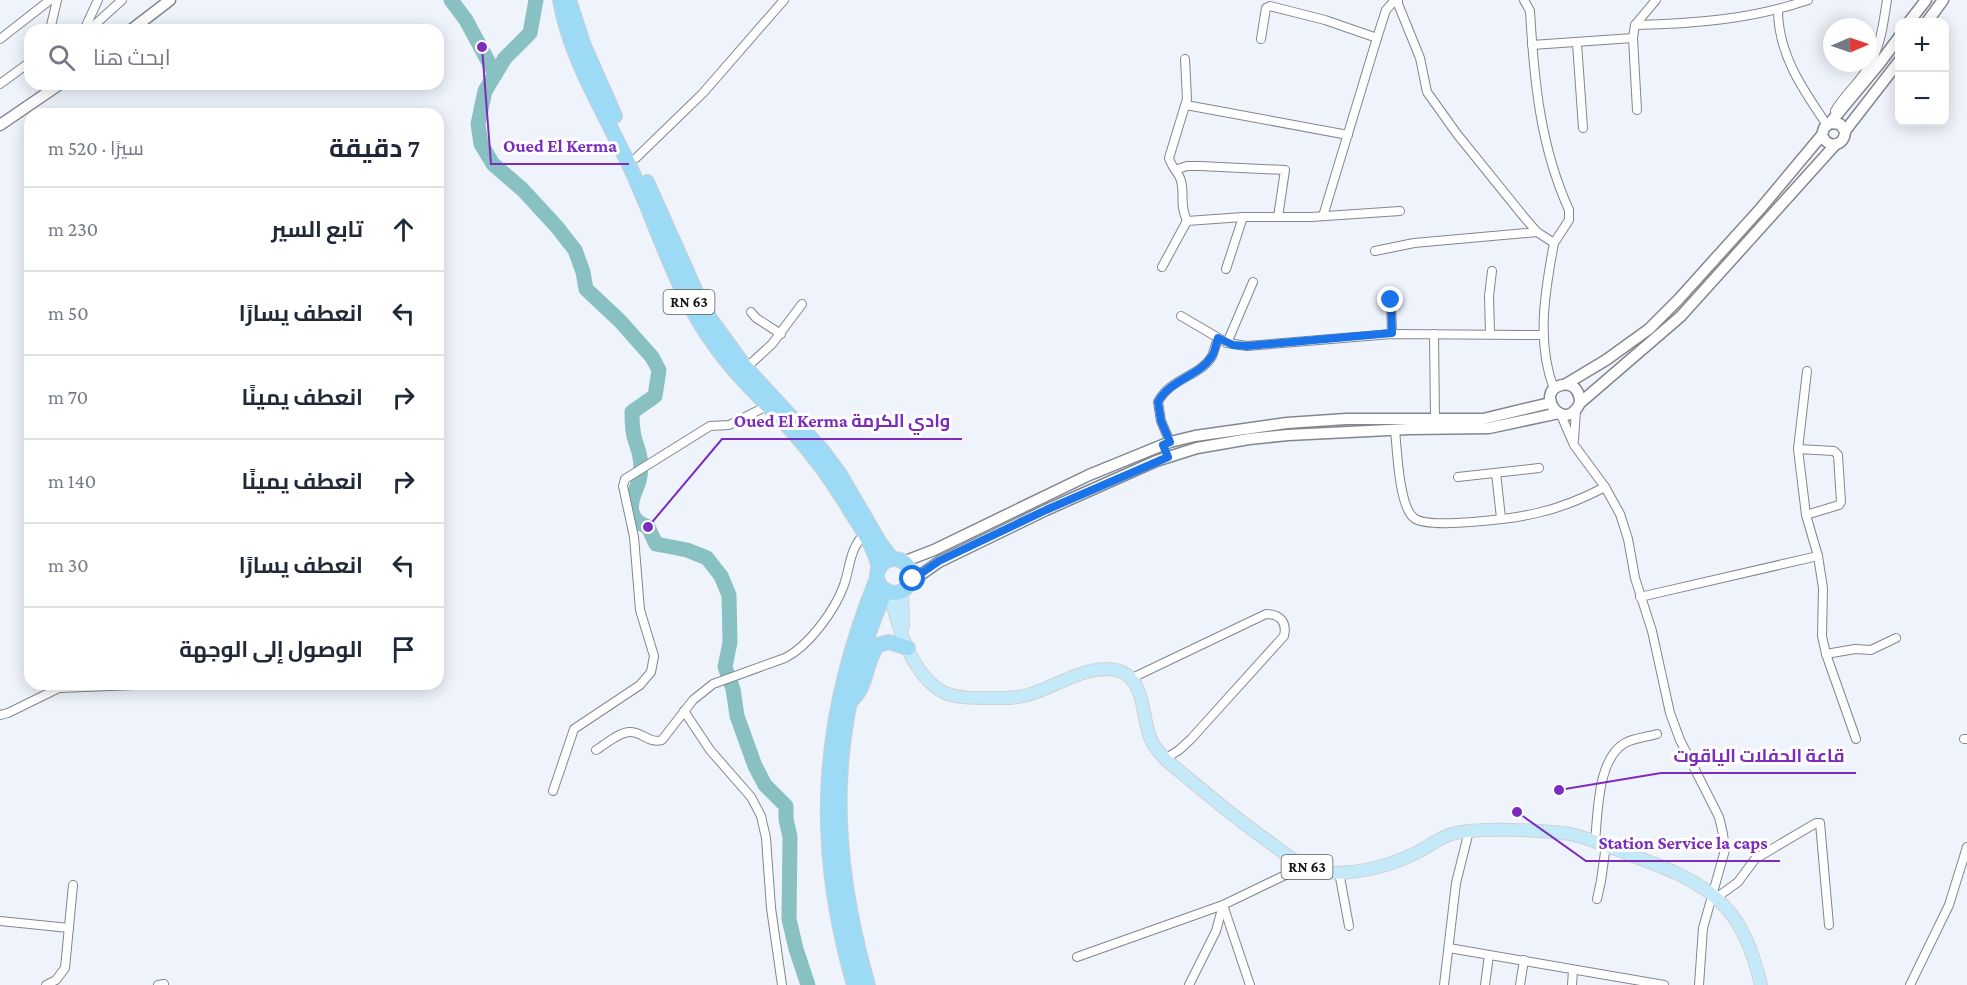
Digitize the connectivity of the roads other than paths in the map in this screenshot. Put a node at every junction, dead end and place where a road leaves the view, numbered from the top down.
1 (50, 0) edge
2 (57, 0) edge
3 (98, 0) edge
4 (122, 0) edge
5 (170, 0) edge
6 (560, 0) edge
7 (569, 0) edge
8 (784, 0) edge
9 (1397, 0) edge
10 (1524, 0) edge
11 (1533, 0) edge
12 (1656, 0) edge
13 (1808, 0) edge
14 (1887, 0) edge
15 (1926, 0) edge
16 (1943, 0) edge
17 (1778, 10) junction
18 (1530, 11) junction
19 (1913, 18) edge
20 (1930, 18) edge
21 (52, 24) edge
22 (87, 24) edge
23 (96, 24) edge
24 (139, 24) edge
25 (1635, 25) junction
26 (1377, 38) junction
27 (1633, 38) junction
28 (0, 39) edge
29 (1261, 39) dead end
30 (1895, 42) edge
31 (1577, 43) junction
32 (1532, 45) junction
33 (1185, 59) dead end
34 (1895, 65) edge
35 (24, 66) edge
36 (0, 84) edge
37 (51, 90) edge
38 (1186, 105) junction
39 (25, 108) edge
40 (24, 109) edge
41 (1637, 110) dead end
42 (0, 125) edge
43 (1827, 127) junction
44 (1583, 128) dead end
45 (1845, 131) junction
46 (1348, 135) junction
47 (1835, 145) junction
48 (636, 158) junction
49 (1175, 170) junction
50 (1400, 211) dead end
51 (1323, 216) junction
52 (1243, 217) junction
53 (1278, 217) junction
54 (1187, 221) junction
55 (1538, 232) junction
56 (1554, 243) junction
57 (1375, 251) dead end
58 (1162, 267) dead end
59 (1226, 269) dead end
60 (1492, 271) dead end
61 (1253, 282) dead end
62 (1391, 300) dead end
63 (802, 304) dead end
64 (751, 312) dead end
65 (1181, 316) dead end
66 (1392, 333) junction
67 (781, 334) junction
68 (1434, 334) junction
69 (1490, 334) junction
70 (1542, 335) junction
71 (1218, 338) junction
72 (1227, 343) junction
73 (746, 368) junction
74 (1807, 371) dead end
75 (1566, 384) junction
76 (1554, 389) junction
77 (1550, 403) junction
78 (767, 406) junction
79 (1578, 406) junction
80 (1559, 413) junction
81 (1435, 419) junction
82 (1395, 430) junction
83 (1166, 443) junction
84 (1574, 445) junction
85 (1798, 449) junction
86 (1168, 457) junction
87 (1539, 468) dead end
88 (1496, 473) junction
89 (1458, 477) dead end
90 (1605, 487) junction
91 (1806, 515) junction
92 (1501, 518) junction
93 (865, 533) junction
94 (1818, 556) junction
95 (897, 560) junction
96 (878, 573) junction
97 (897, 589) junction
98 (1641, 597) junction
99 (1896, 638) dead end
100 (906, 644) junction
101 (1826, 654) junction
102 (1130, 678) junction
103 (55, 690) edge
104 (848, 703) junction
105 (684, 711) junction
106 (0, 715) edge
107 (1657, 734) dead end
108 (1856, 739) dead end
109 (596, 750) dead end
110 (1165, 759) junction
111 (553, 791) dead end
112 (1469, 831) junction
113 (1600, 844) junction
114 (1967, 847) edge
115 (1304, 866) junction
116 (1339, 872) junction
117 (73, 885) dead end
118 (1715, 897) junction
119 (1597, 899) dead end
120 (1223, 905) junction
121 (0, 921) edge
122 (1829, 925) dead end
123 (1349, 926) dead end
124 (69, 928) junction
125 (1449, 948) junction
126 (1490, 955) junction
127 (1077, 957) dead end
128 (1524, 960) junction
129 (1573, 970) junction
130 (164, 984) edge
131 (46, 985) edge
132 (158, 985) edge
133 (782, 985) edge
134 (854, 985) edge
135 (868, 985) edge
136 (1190, 985) edge
137 (1250, 985) edge
138 (1444, 985) edge
139 (1485, 985) edge
140 (1520, 985) edge
141 (1572, 985) edge
142 (1664, 985) edge
143 (1699, 985) edge
144 (1761, 985) edge
145 (1910, 985) edge

1 - 28 street
2 - 21 street
3 - 22 street
4 - 23 street
5 - 24 main road
6 - 78 highway, RN 63
7 - 48 highway, RN 63
8 - 48 street
9 - 26 street
9 - 55 street
10 - 18 street
11 - 18 street
12 - 25 street
13 - 17 street
14 - 43 street
15 - 19 main road
16 - 20 main road
17 - 25 street
17 - 43 street
18 - 32 street
25 - 27 street
26 - 29 street
26 - 46 street
27 - 31 street
27 - 41 street
30 - 43 main road
31 - 32 street
31 - 44 street
32 - 56 street
33 - 38 street
34 - 45 main road
35 - 36 street
37 - 39 main road
38 - 46 street
38 - 49 street
40 - 42 main road
43 - 45 main road
43 - 47 main road
43 - 75 main road
45 - 47 main road
46 - 51 street
47 - 79 main road
48 - 73 highway, RN 63
49 - 53 street
49 - 54 street
50 - 51 street
51 - 53 street
52 - 53 street
52 - 54 street
52 - 59 street
54 - 58 street
55 - 56 street
55 - 57 street
56 - 70 street
60 - 69 street
61 - 72 street
62 - 66 street
63 - 67 street
64 - 67 street
65 - 71 street
66 - 68 street
66 - 72 street
67 - 73 street
68 - 69 street
68 - 81 street
69 - 70 street
70 - 76 street
71 - 72 street
71 - 83 street
73 - 95 highway
74 - 85 street
75 - 76 main road
75 - 79 main road
76 - 77 main road
77 - 80 main road
77 - 81 main road
78 - 93 highway, RN 63
78 - 111 street
79 - 80 main road
79 - 84 street
80 - 82 main road
80 - 84 street
81 - 83 main road
82 - 86 main road
82 - 92 street
83 - 86 main road
83 - 95 main road
84 - 90 street
85 - 91 street
85 - 91 street
86 - 97 main road
87 - 88 street
88 - 89 street
88 - 92 street
90 - 92 street
90 - 98 street
91 - 94 street
93 - 96 highway, RN 63
93 - 105 street
94 - 98 street
94 - 101 street
95 - 96 highway
95 - 97 highway
96 - 97 highway
96 - 134 highway
97 - 100 main road
97 - 104 highway
98 - 118 street
99 - 101 street
100 - 102 main road
100 - 104 highway
101 - 108 street
102 - 110 main road, RN 63
102 - 110 street
103 - 106 street
104 - 135 highway
105 - 109 street
105 - 133 street
107 - 113 street
110 - 115 main road, RN 63
112 - 113 main road, RN 63
112 - 116 main road, RN 63
112 - 125 street
113 - 118 main road, RN 63
113 - 119 street
114 - 145 street
115 - 116 main road, RN 63
115 - 120 street
116 - 123 street
117 - 124 street
118 - 122 street
118 - 143 street
118 - 144 main road, RN 63
120 - 127 street
120 - 136 street
120 - 137 street
121 - 124 street
124 - 131 street
125 - 126 street
125 - 138 street
126 - 128 street
126 - 139 street
128 - 129 street
128 - 140 street
129 - 141 street
129 - 142 street
130 - 132 street

